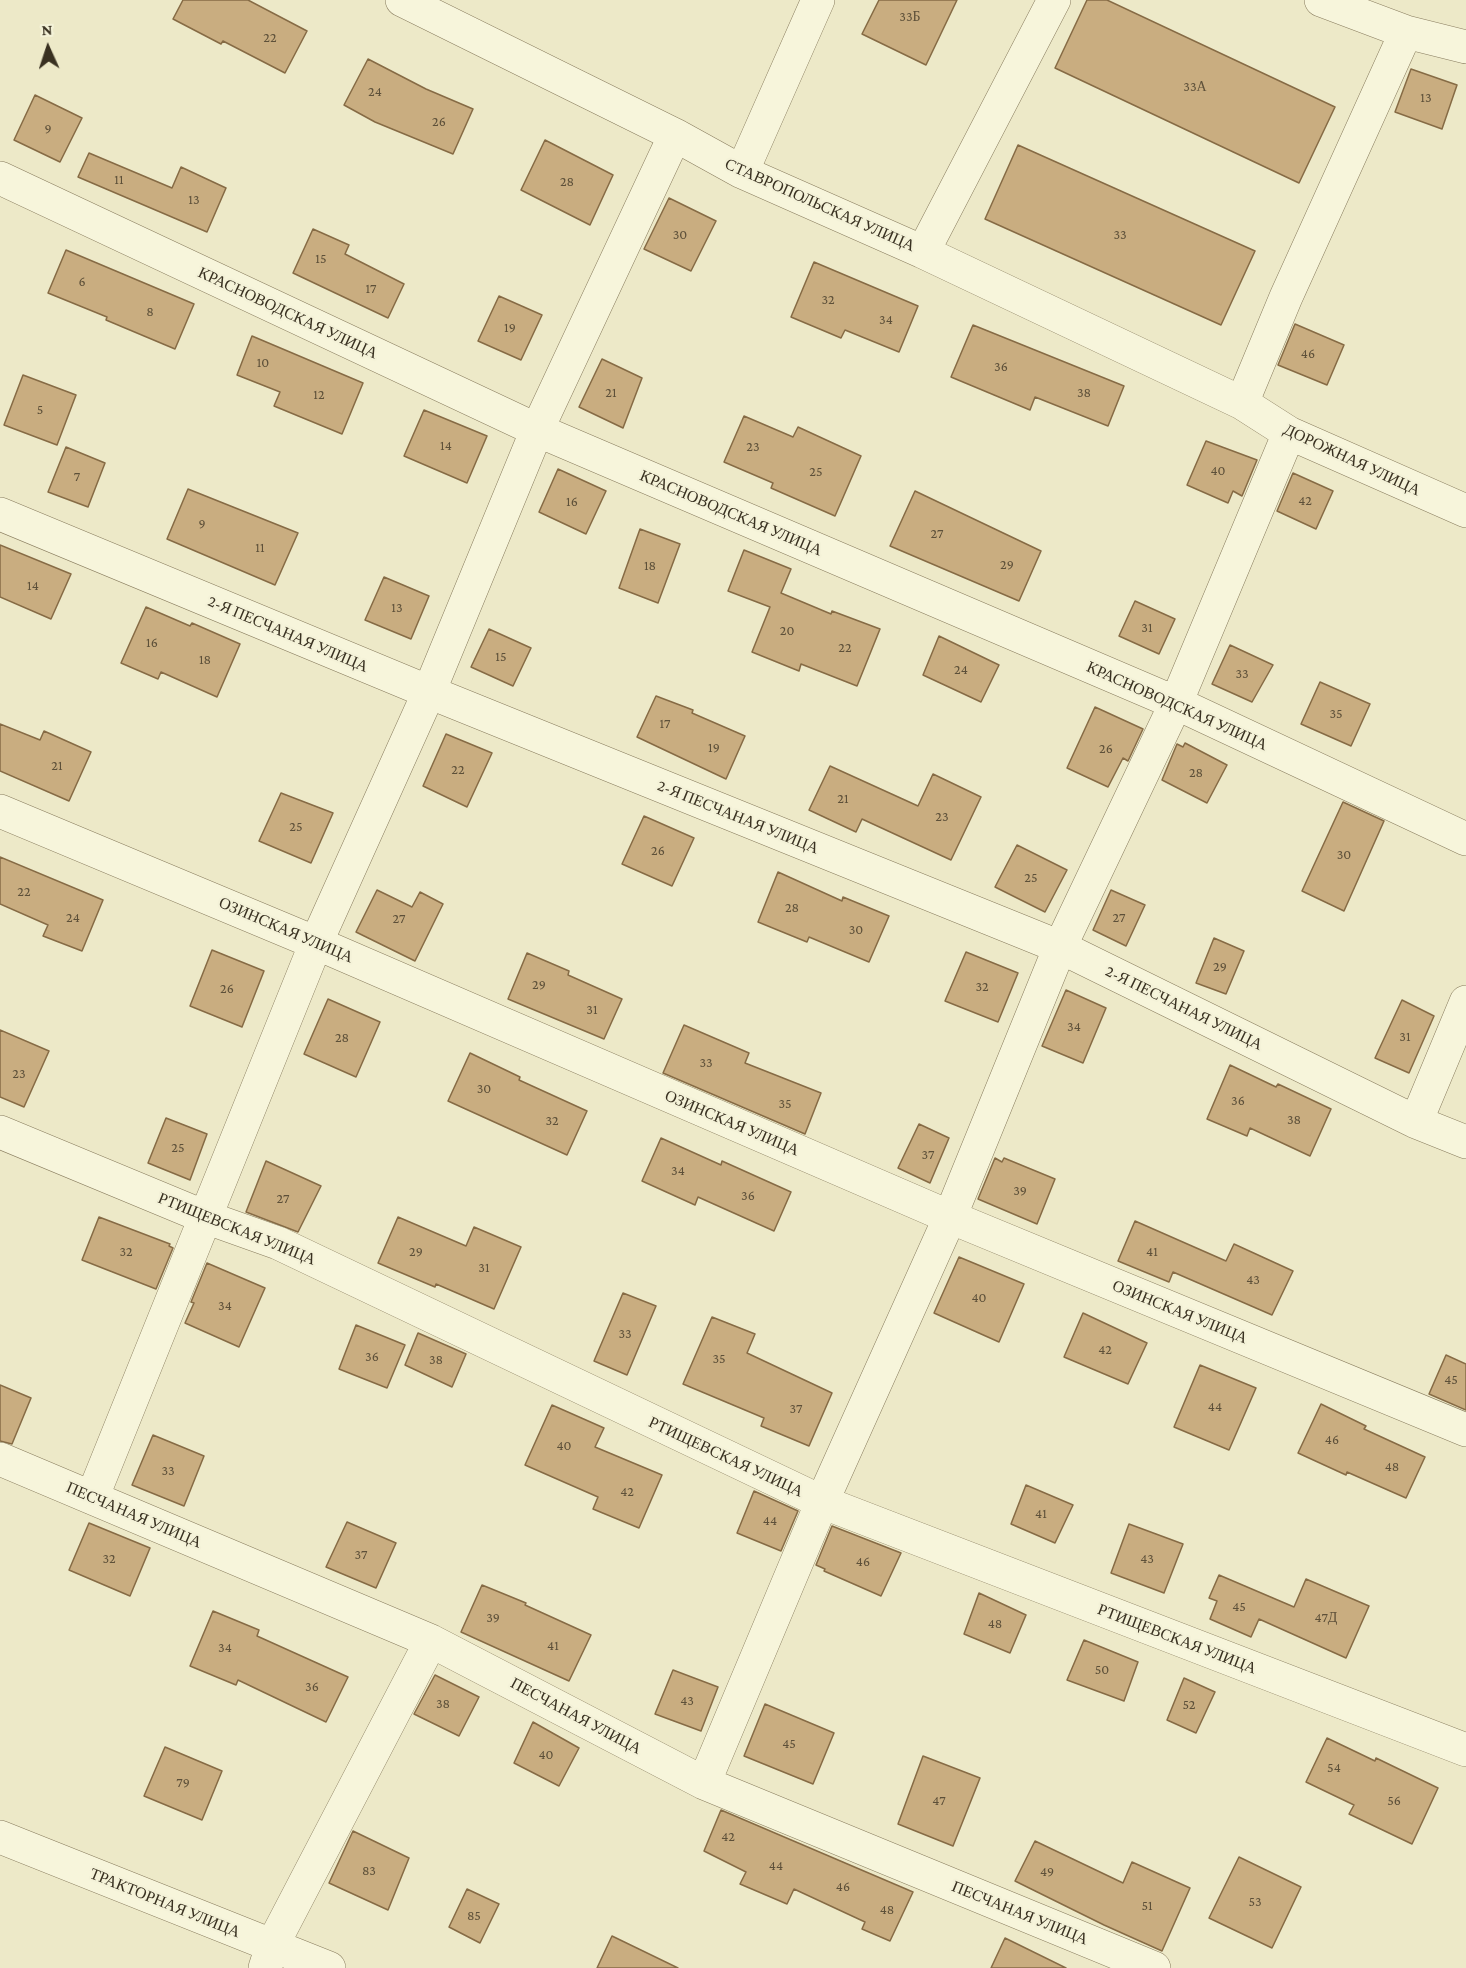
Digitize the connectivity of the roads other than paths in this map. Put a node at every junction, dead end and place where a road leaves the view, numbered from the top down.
1 (402, 0) edge
2 (818, 0) edge
3 (1054, 0) edge
4 (1321, 0) edge
5 (1406, 32) junction
6 (1466, 47) edge
7 (675, 135) junction
8 (742, 172) junction
9 (0, 178) edge
10 (923, 252) junction
11 (1242, 403) junction
12 (537, 430) junction
13 (1289, 433) junction
14 (1466, 511) edge
15 (0, 514) edge
16 (429, 693) junction
17 (1176, 704) junction
18 (0, 811) edge
19 (1466, 839) edge
20 (316, 943) junction
21 (1060, 947) junction
22 (1466, 1002) edge
23 (1416, 1122) junction
24 (0, 1132) edge
25 (1466, 1142) edge
26 (205, 1217) junction
27 (951, 1217) junction
28 (1466, 1430) edge
29 (0, 1459) edge
30 (92, 1498) junction
31 (822, 1502) junction
32 (431, 1641) junction
33 (1466, 1750) edge
34 (704, 1783) junction
35 (0, 1837) edge
36 (269, 1957) edge
37 (329, 1968) edge
38 (1154, 1968) edge

1 - 7 street, СТАВРОПОЛЬСКАЯ УЛИЦА
2 - 8 street
3 - 10 street
4 - 5 street
5 - 6 street
5 - 11 street
7 - 8 street, СТАВРОПОЛЬСКАЯ УЛИЦА
7 - 12 street
8 - 10 street, СТАВРОПОЛЬСКАЯ УЛИЦА
9 - 12 street, КРАСНОВОДСКАЯ УЛИЦА
10 - 11 street, СТАВРОПОЛЬСКАЯ УЛИЦА
11 - 13 street, ДОРОЖНАЯ УЛИЦА
12 - 16 street
12 - 17 street, КРАСНОВОДСКАЯ УЛИЦА
13 - 14 street, ДОРОЖНАЯ УЛИЦА
13 - 17 street
15 - 16 street, 2-Я ПЕСЧАНАЯ УЛИЦА
16 - 20 street
16 - 21 street, 2-Я ПЕСЧАНАЯ УЛИЦА
17 - 19 street, КРАСНОВОДСКАЯ УЛИЦА
17 - 21 street
18 - 20 street, ОЗИНСКАЯ УЛИЦА
20 - 26 street
20 - 27 street, ОЗИНСКАЯ УЛИЦА
21 - 23 street, 2-Я ПЕСЧАНАЯ УЛИЦА
21 - 27 street
22 - 23 street
23 - 25 street, 2-Я ПЕСЧАНАЯ УЛИЦА
24 - 26 street, РТИЩЕВСКАЯ УЛИЦА
26 - 30 street
26 - 31 street, РТИЩЕВСКАЯ УЛИЦА
27 - 28 street, ОЗИНСКАЯ УЛИЦА
27 - 31 street
29 - 30 street, ПЕСЧАНАЯ УЛИЦА
30 - 32 street, ПЕСЧАНАЯ УЛИЦА
31 - 33 street, РТИЩЕВСКАЯ УЛИЦА
31 - 34 street
32 - 34 street, ПЕСЧАНАЯ УЛИЦА
32 - 36 street
34 - 38 street, ПЕСЧАНАЯ УЛИЦА
35 - 36 street, ТРАКТОРНАЯ УЛИЦА
36 - 37 street, ТРАКТОРНАЯ УЛИЦА

